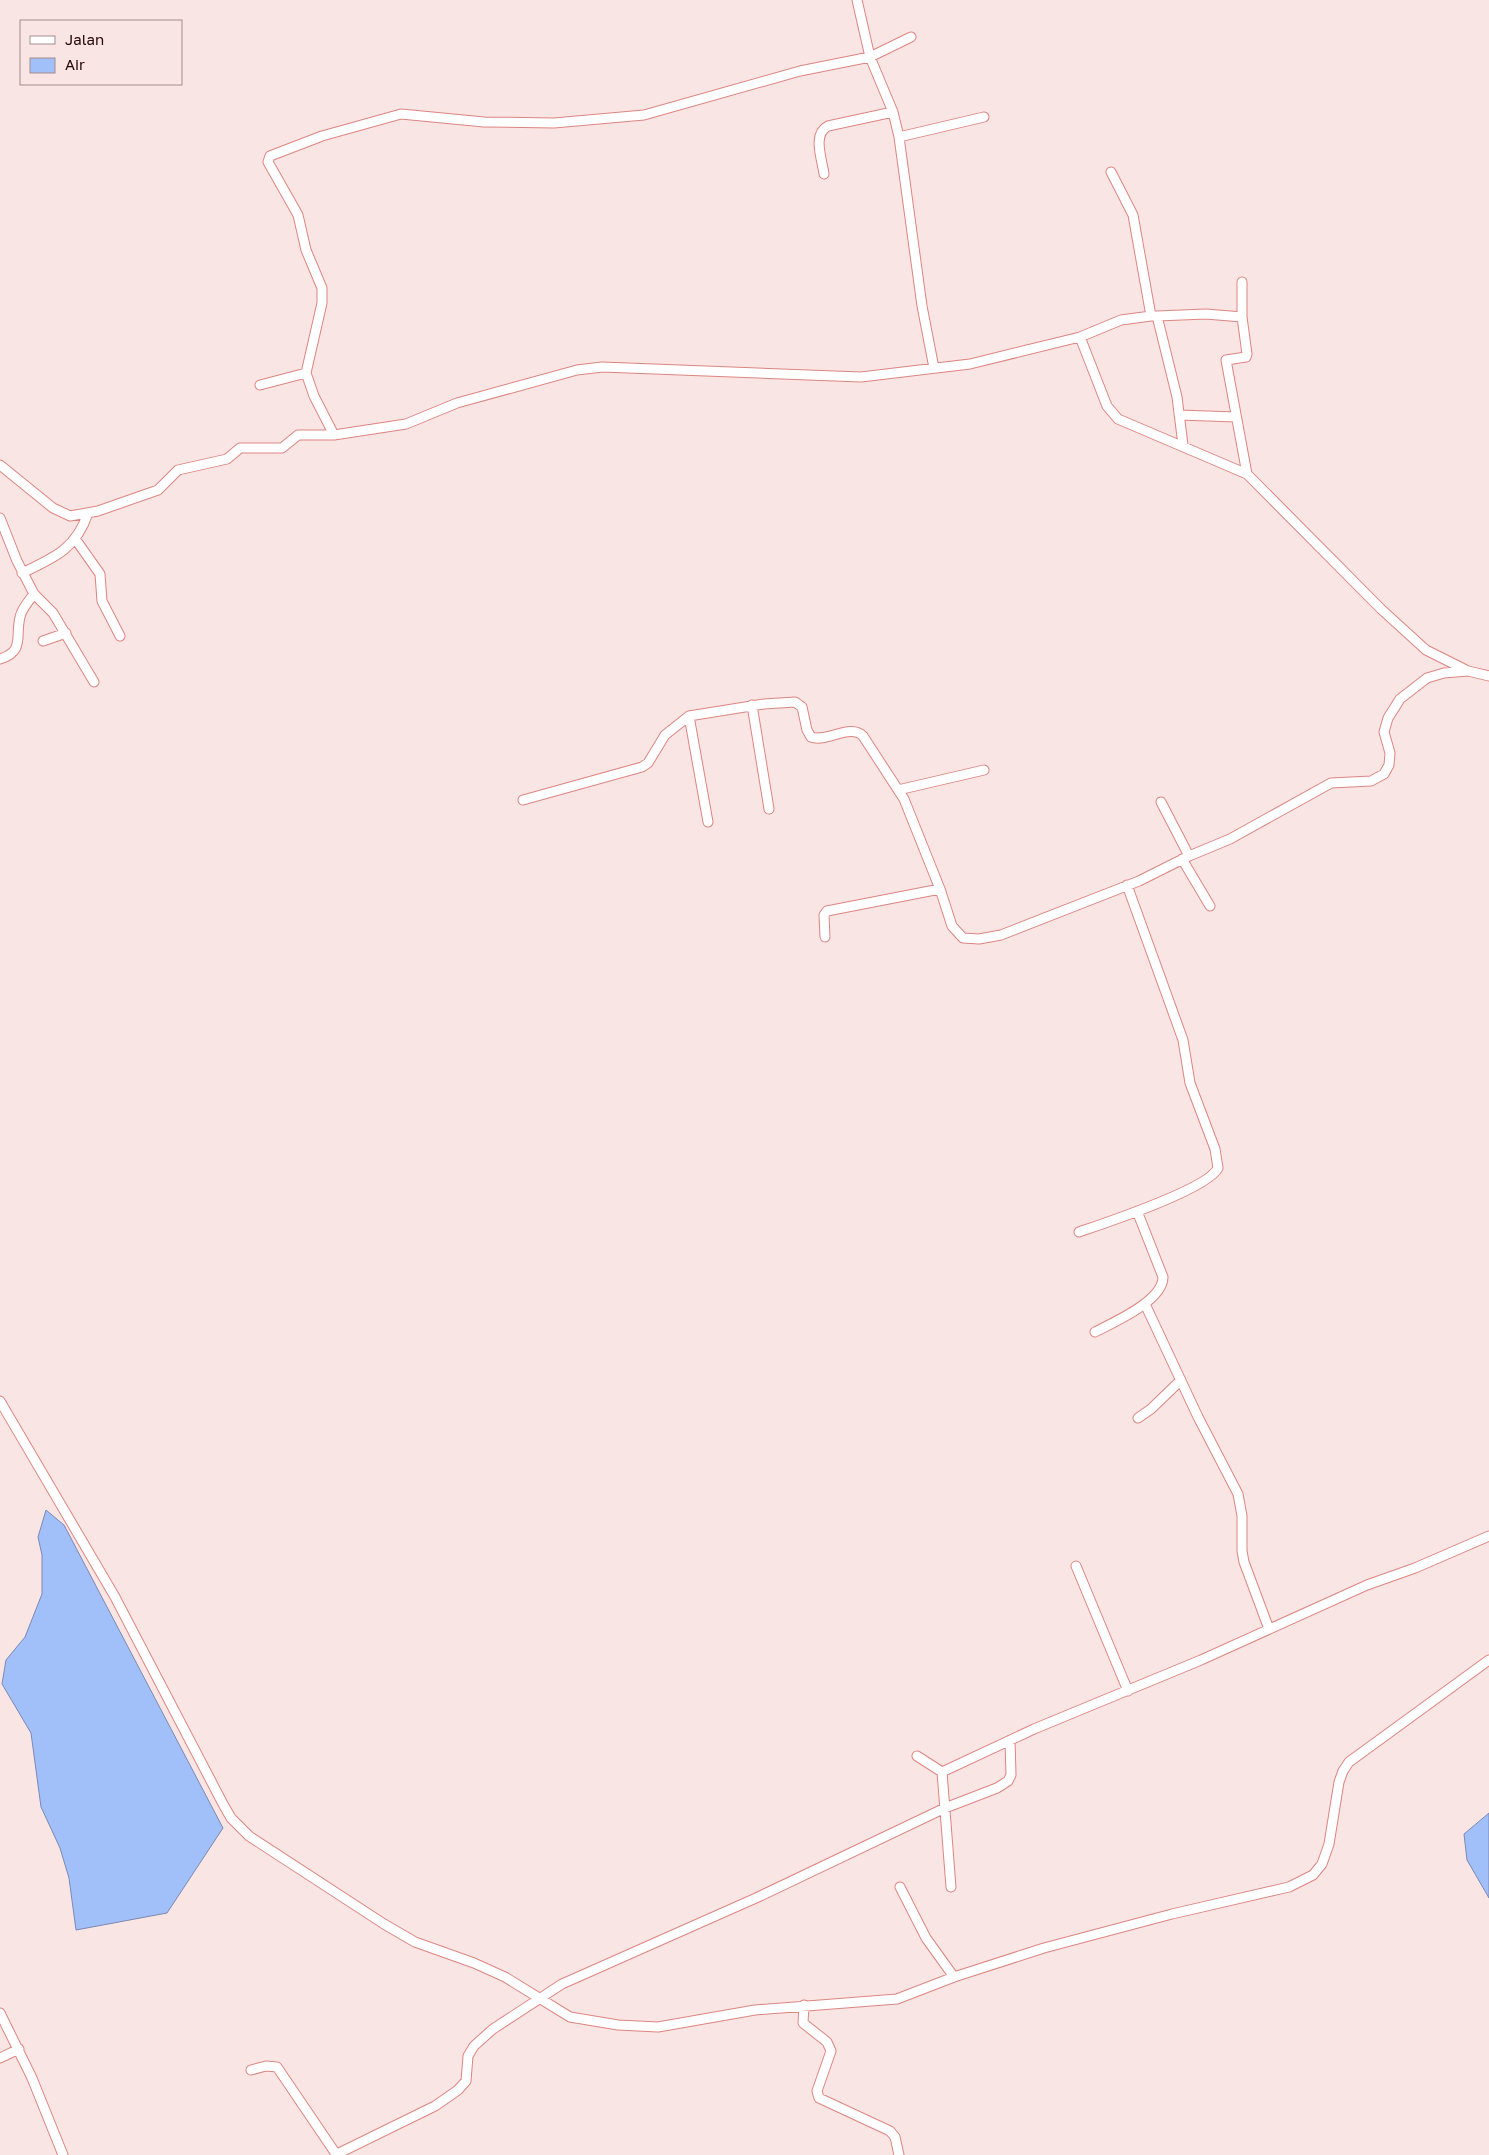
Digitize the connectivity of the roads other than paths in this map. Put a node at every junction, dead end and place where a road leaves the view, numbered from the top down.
1 (857, 0) edge
2 (912, 37) dead end
3 (870, 57) junction
4 (893, 112) junction
5 (984, 117) dead end
6 (899, 137) junction
7 (1111, 172) dead end
8 (824, 174) dead end
9 (1242, 282) dead end
10 (1154, 316) junction
11 (1242, 317) junction
12 (1080, 337) junction
13 (934, 368) junction
14 (306, 373) junction
15 (260, 385) dead end
16 (1180, 415) junction
17 (1236, 417) junction
18 (334, 435) junction
19 (1183, 445) junction
20 (0, 465) edge
21 (1247, 474) junction
22 (88, 513) junction
23 (0, 518) edge
24 (76, 540) junction
25 (22, 573) junction
26 (34, 594) junction
27 (66, 633) junction
28 (120, 636) dead end
29 (44, 640) dead end
30 (0, 659) edge
31 (1468, 671) junction
32 (1489, 676) edge
33 (94, 682) dead end
34 (752, 706) junction
35 (689, 716) junction
36 (984, 770) dead end
37 (898, 790) junction
38 (523, 800) dead end
39 (1161, 802) dead end
40 (769, 809) dead end
41 (708, 822) dead end
42 (1186, 857) junction
43 (1127, 885) junction
44 (940, 890) junction
45 (1210, 906) dead end
46 (825, 937) dead end
47 (1137, 1211) junction
48 (1079, 1232) dead end
49 (1145, 1304) junction
50 (1095, 1332) dead end
51 (1182, 1380) junction
52 (0, 1401) edge
53 (1138, 1418) dead end
54 (1489, 1536) edge
55 (1076, 1566) dead end
56 (1269, 1629) junction
57 (1489, 1660) edge
58 (1128, 1690) junction
59 (1010, 1740) junction
60 (917, 1756) dead end
61 (942, 1772) junction
62 (945, 1808) junction
63 (900, 1887) dead end
64 (951, 1887) dead end
65 (954, 1977) junction
66 (540, 1997) junction
67 (804, 2005) junction
68 (0, 2013) edge
69 (19, 2049) junction
70 (0, 2058) edge
71 (252, 2070) dead end
72 (63, 2155) edge
73 (336, 2155) edge
74 (898, 2155) edge

1 - 3 street
2 - 3 street
3 - 4 street
3 - 14 street
4 - 6 street
4 - 8 street
5 - 6 street
6 - 13 street
7 - 10 street
9 - 11 street
10 - 11 street
10 - 12 street
10 - 16 street
11 - 17 street
12 - 13 street
12 - 19 street
13 - 18 street
14 - 15 street
14 - 18 street
16 - 17 street
16 - 19 street
17 - 21 street
18 - 22 street
19 - 21 street
20 - 22 street
21 - 31 street
22 - 24 street
23 - 25 street
24 - 25 street
24 - 28 street
25 - 26 street
26 - 27 street
26 - 30 street
27 - 29 street
27 - 33 street
31 - 32 street
31 - 42 street
34 - 35 street
34 - 37 street
34 - 40 street
35 - 38 street
35 - 41 street
36 - 37 street
37 - 44 street
39 - 42 street
42 - 43 street
42 - 45 street
43 - 44 street
43 - 47 street
44 - 46 street
47 - 48 street
47 - 49 street
49 - 50 street
49 - 51 street
51 - 53 street
51 - 56 street
52 - 66 street
54 - 56 street
55 - 58 street
56 - 58 street
57 - 65 street
58 - 59 street
59 - 61 street
59 - 62 street
60 - 61 street
61 - 62 street
62 - 64 street
62 - 66 street
63 - 65 street
65 - 67 street
66 - 67 street
66 - 73 street
67 - 74 street
68 - 69 street
69 - 70 street
69 - 72 street
71 - 73 street

